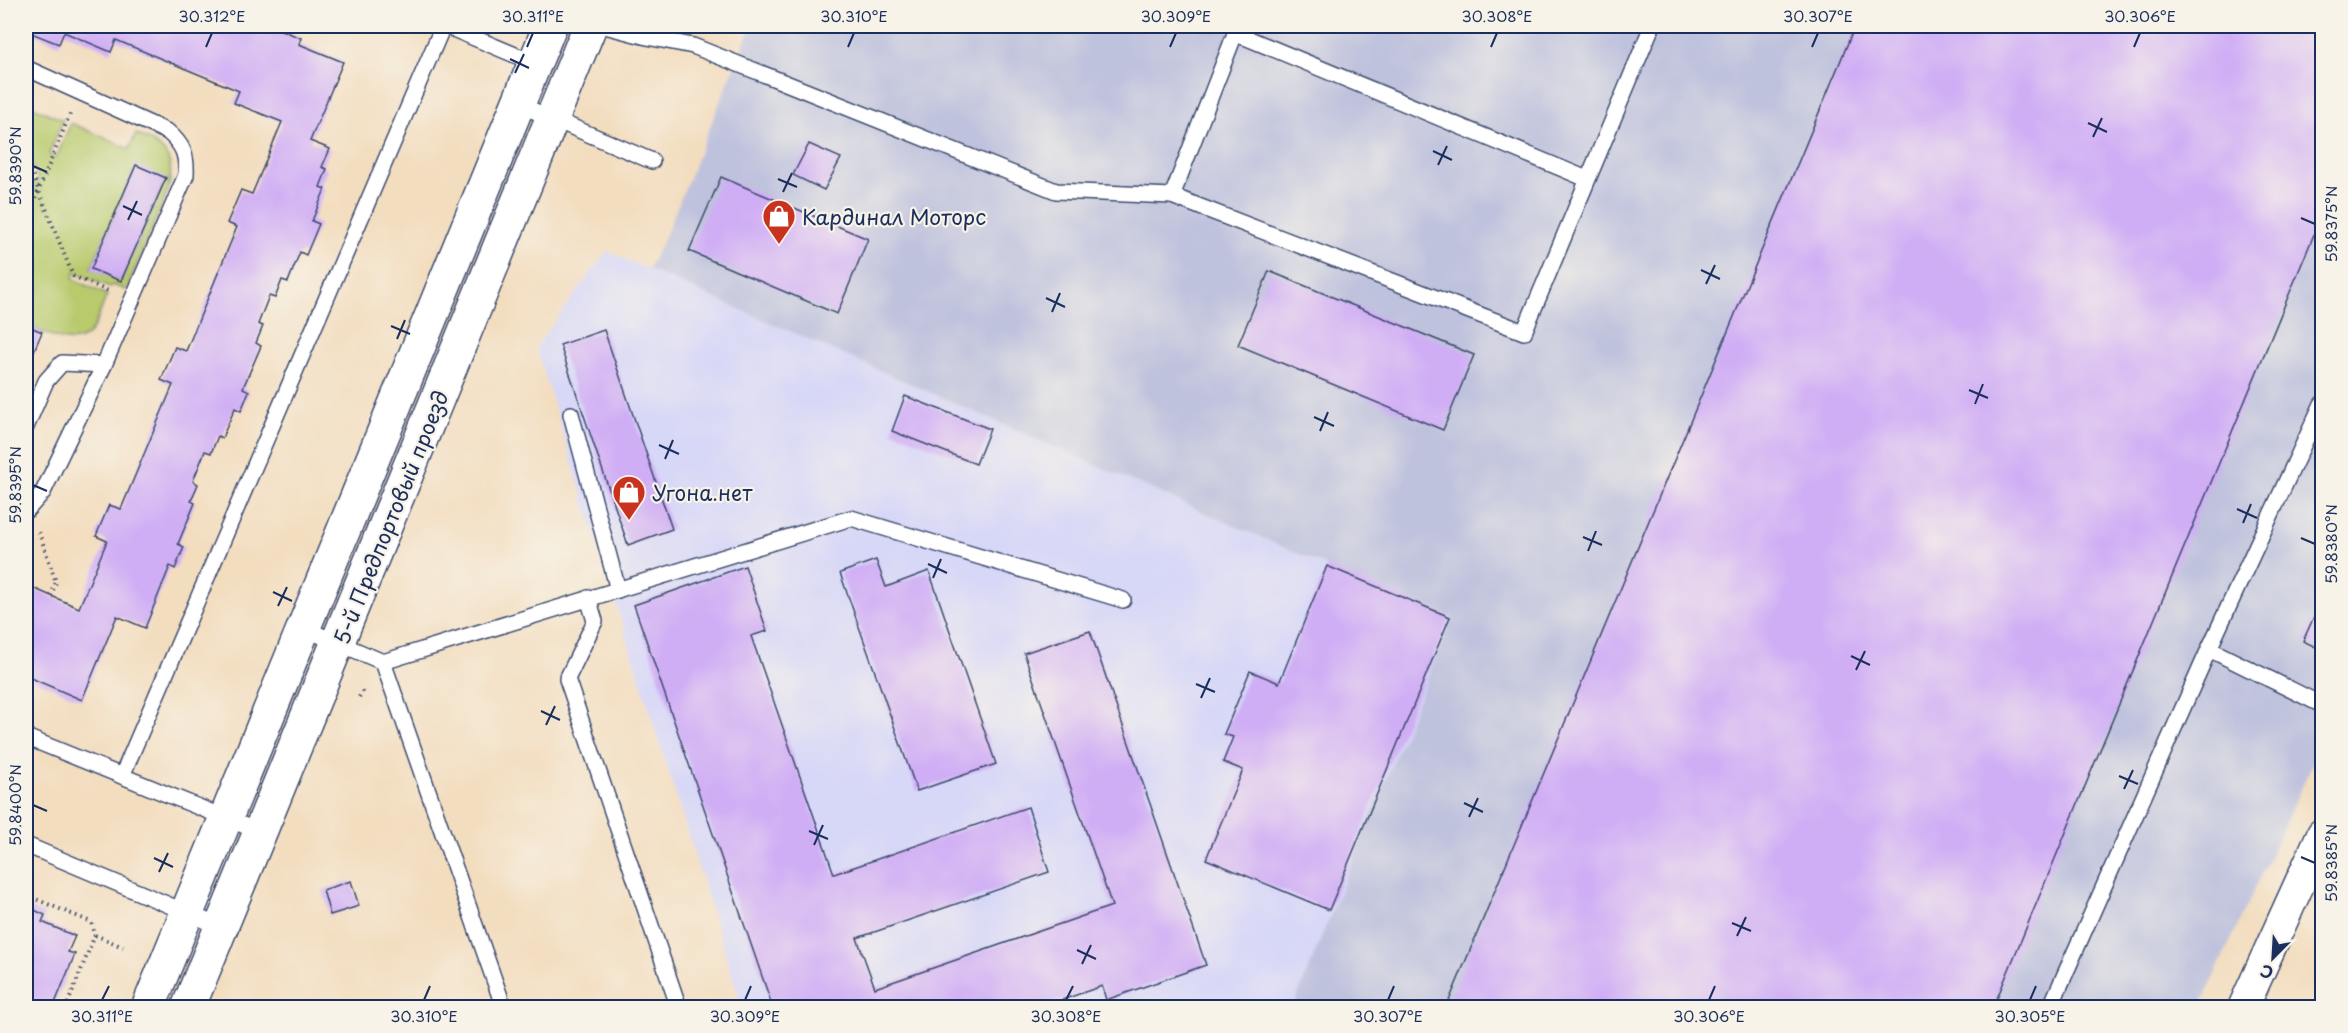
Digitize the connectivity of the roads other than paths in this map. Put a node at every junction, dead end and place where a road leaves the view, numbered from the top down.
1 (444, 26) edge
2 (550, 26) edge
3 (590, 26) edge
4 (605, 26) edge
5 (1652, 26) edge
6 (1237, 29) edge
7 (534, 63) junction
8 (26, 68) edge
9 (518, 104) junction
10 (552, 118) junction
11 (652, 161) dead end
12 (1587, 179) junction
13 (1172, 196) junction
14 (104, 365) junction
15 (2322, 404) edge
16 (571, 414) dead end
17 (26, 427) edge
18 (26, 510) edge
19 (618, 590) junction
20 (588, 598) junction
21 (1123, 600) dead end
22 (303, 628) junction
23 (338, 642) junction
24 (2209, 649) junction
25 (383, 662) junction
26 (2322, 705) edge
27 (26, 736) edge
28 (122, 776) junction
29 (225, 818) junction
30 (260, 832) junction
31 (2322, 834) edge
32 (26, 845) edge
33 (187, 913) junction
34 (221, 927) junction
35 (148, 1008) edge
36 (188, 1008) edge
37 (504, 1008) edge
38 (679, 1008) edge
39 (2050, 1008) edge
40 (2243, 1008) edge

1 - 7 lane
1 - 28 lane
2 - 7 street, 5-й Предпортовый проезд
3 - 10 street, 5-й Предпортовый проезд
4 - 13 lane
5 - 12 lane
6 - 12 lane
6 - 13 lane
7 - 9 street, 5-й Предпортовый проезд
8 - 14 lane
9 - 10 lane
9 - 22 street, 5-й Предпортовый проезд
10 - 11 lane
10 - 23 street, 5-й Предпортовый проезд
12 - 13 lane
14 - 17 lane
14 - 18 lane
15 - 24 lane
16 - 19 lane
19 - 20 lane
19 - 21 lane
20 - 25 lane
20 - 38 lane
22 - 23 lane
22 - 29 street, 5-й Предпортовый проезд
23 - 25 lane
23 - 30 street, 5-й Предпортовый проезд
24 - 26 lane
24 - 39 lane
25 - 37 lane
27 - 28 lane
28 - 29 lane
29 - 30 lane
29 - 33 street, 5-й Предпортовый проезд
30 - 34 street, 5-й Предпортовый проезд
31 - 40 street
32 - 33 lane
33 - 34 lane
33 - 35 street, 5-й Предпортовый проезд
34 - 36 street, 5-й Предпортовый проезд

